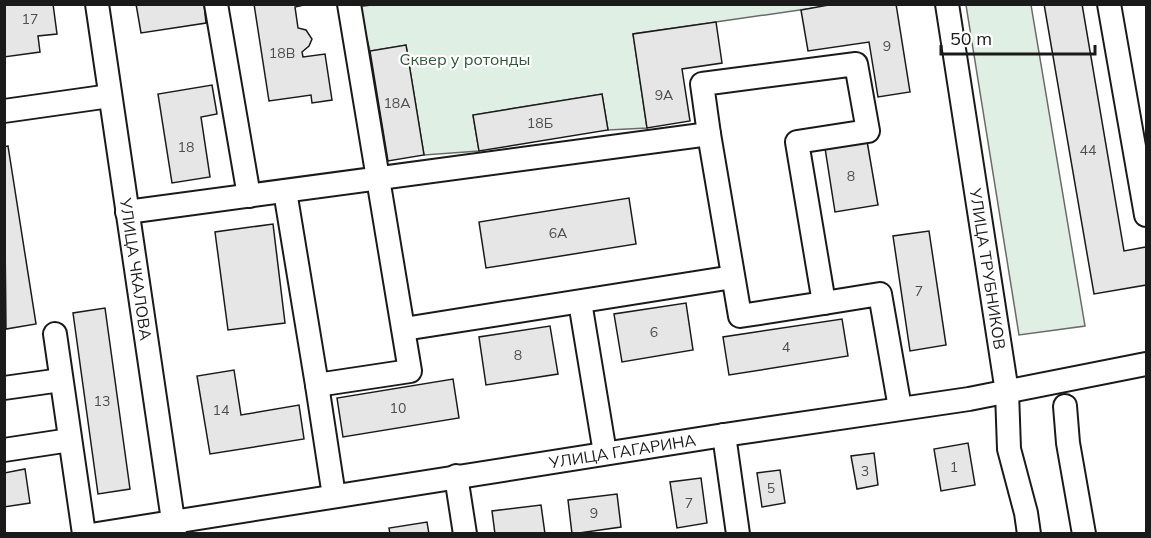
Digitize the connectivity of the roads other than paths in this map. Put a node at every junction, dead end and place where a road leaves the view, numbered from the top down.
1 (97, 4) edge
2 (216, 4) edge
3 (349, 4) edge
4 (947, 4) edge
5 (1109, 4) edge
6 (110, 96) junction
7 (4, 111) edge
8 (709, 134) junction
9 (377, 179) junction
10 (285, 191) junction
11 (249, 196) junction
12 (127, 212) junction
13 (1146, 215) edge
14 (733, 277) junction
15 (580, 302) junction
16 (824, 303) junction
17 (404, 329) junction
18 (55, 334) dead end
19 (1146, 364) edge
20 (61, 380) junction
21 (317, 385) junction
22 (4, 388) edge
23 (1007, 392) junction
24 (1065, 406) dead end
25 (900, 408) junction
26 (724, 435) junction
27 (70, 440) junction
28 (4, 450) edge
29 (605, 453) junction
30 (456, 476) junction
31 (334, 496) junction
32 (174, 528) edge
33 (84, 534) edge
34 (97, 534) edge
35 (465, 534) edge
36 (738, 534) edge
37 (1029, 534) edge
38 (1084, 534) edge

1 - 6 street, УЛИЦА ЧКАЛОВА
2 - 11 street
3 - 9 street
4 - 23 street, УЛИЦА ТРУБНИКОВ
5 - 13 street
6 - 7 street
6 - 12 street, УЛИЦА ЧКАЛОВА
8 - 9 street
8 - 14 street
8 - 16 street
9 - 10 street
9 - 17 street
10 - 11 street
10 - 21 street
11 - 12 street
12 - 32 street, УЛИЦА ЧКАЛОВА
14 - 15 street
14 - 16 street
15 - 17 street
15 - 29 street
16 - 25 street
17 - 21 street
18 - 20 street
19 - 23 street, УЛИЦА ГАГАРИНА
20 - 22 street
20 - 27 street
21 - 31 street
23 - 25 street, УЛИЦА ГАГАРИНА
23 - 37 street, УЛИЦА ТРУБНИКОВ
24 - 38 street
25 - 26 street, УЛИЦА ГАГАРИНА
26 - 29 street, УЛИЦА ГАГАРИНА
26 - 36 street
27 - 28 street
27 - 33 street
29 - 30 street, УЛИЦА ГАГАРИНА
30 - 31 street, УЛИЦА ГАГАРИНА
30 - 35 street
31 - 32 street, УЛИЦА ГАГАРИНА
32 - 34 street, УЛИЦА ГАГАРИНА

